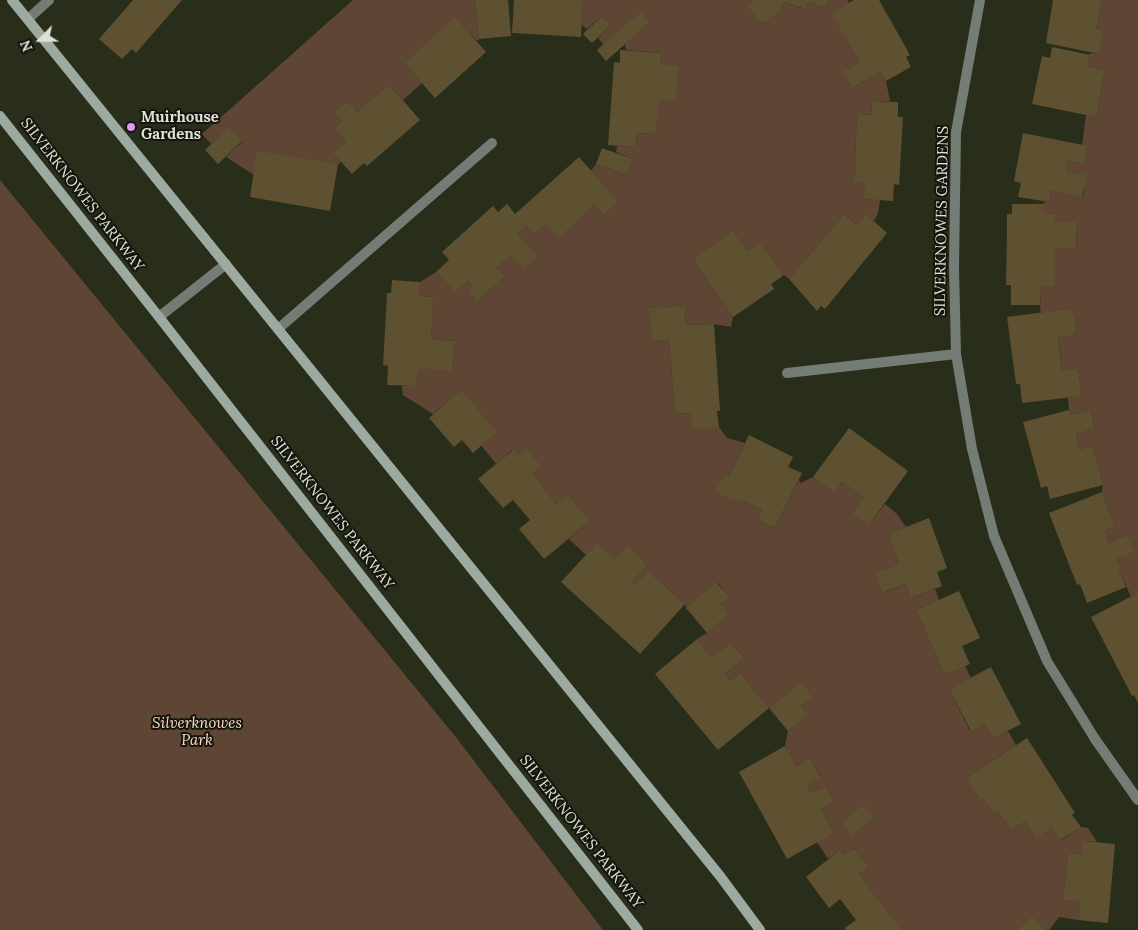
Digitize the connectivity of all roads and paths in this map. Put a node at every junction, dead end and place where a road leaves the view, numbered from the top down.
1 (12, 0) edge
2 (49, 0) edge
3 (980, 0) edge
4 (28, 19) junction
5 (0, 116) edge
6 (492, 143) dead end
7 (226, 264) junction
8 (159, 316) junction
9 (278, 329) junction
10 (956, 354) junction
11 (788, 373) dead end
12 (1138, 800) edge
13 (638, 930) edge
14 (760, 930) edge

1 - 4 street
2 - 4 street
3 - 10 street, SILVERKNOWES GARDENS
4 - 7 street
5 - 8 street, SILVERKNOWES PARKWAY
6 - 9 street
7 - 8 street
7 - 9 street
8 - 13 street, SILVERKNOWES PARKWAY
9 - 14 street
10 - 11 street
10 - 12 street, SILVERKNOWES GARDENS

